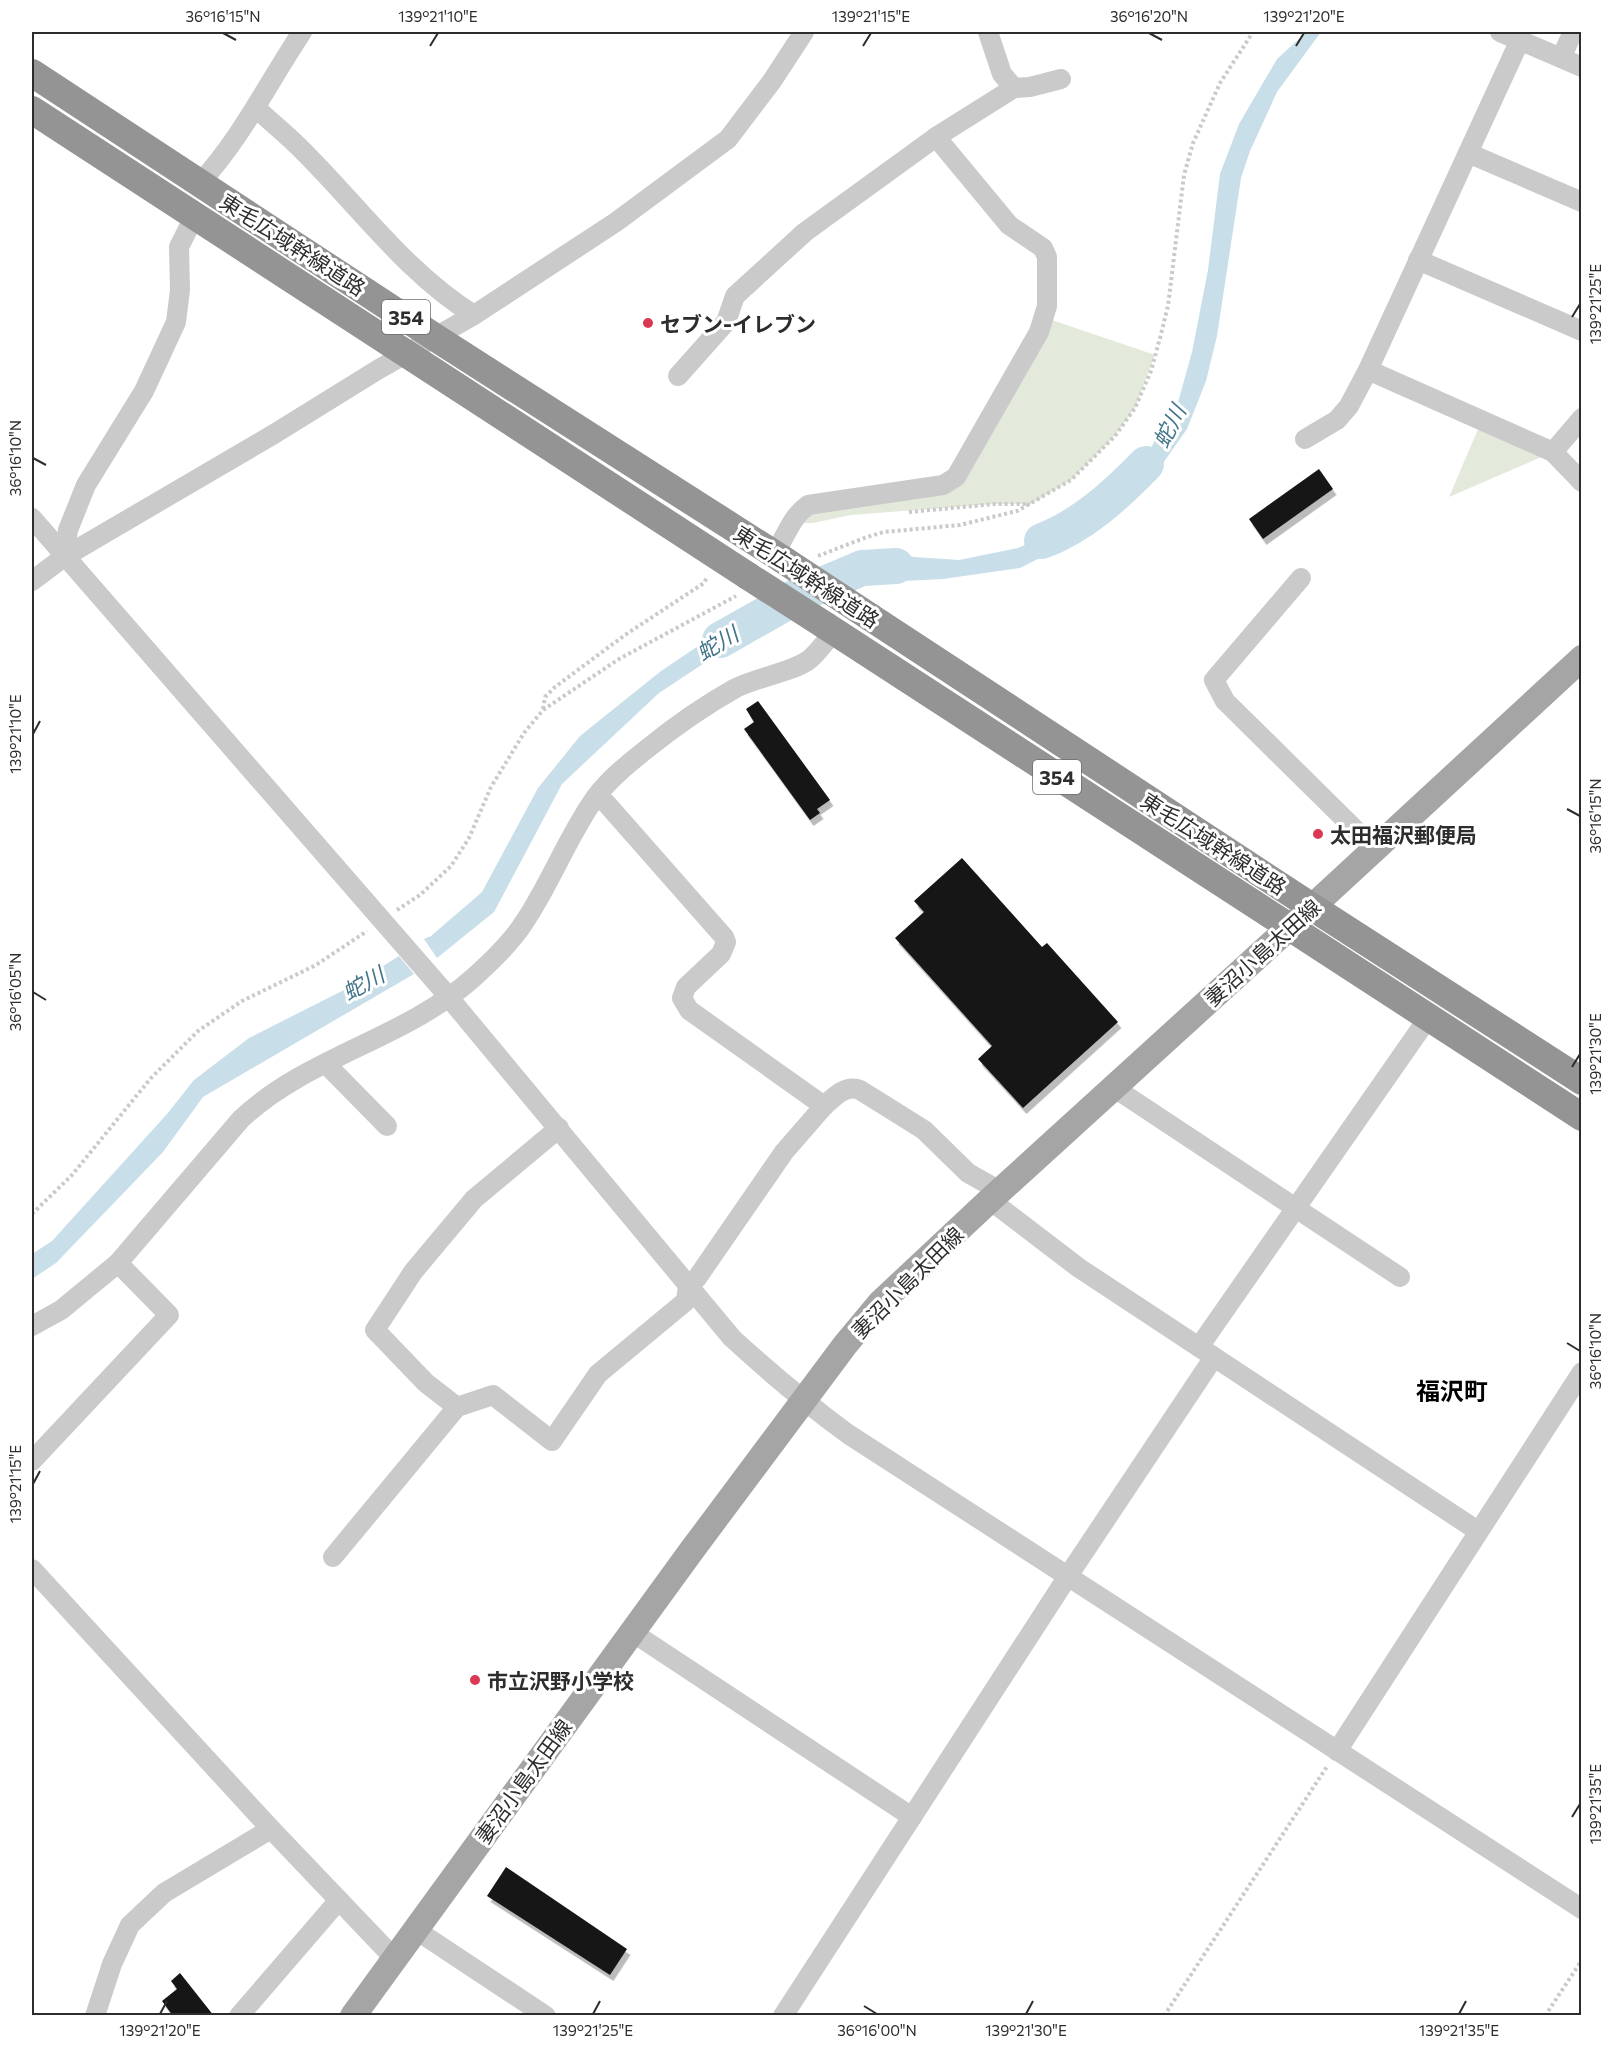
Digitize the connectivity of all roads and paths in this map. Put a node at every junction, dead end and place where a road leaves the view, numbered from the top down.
1 (302, 32) edge
2 (804, 32) edge
3 (988, 32) edge
4 (1500, 32) edge
5 (1573, 32) edge
6 (1520, 40) junction
7 (1561, 58) junction
8 (1581, 67) edge
9 (32, 73) edge
10 (1061, 80) dead end
11 (1014, 88) junction
12 (256, 108) junction
13 (32, 110) edge
14 (936, 137) junction
15 (1468, 153) junction
16 (200, 183) junction
17 (1581, 202) edge
18 (194, 217) junction
19 (1418, 260) junction
20 (474, 315) junction
21 (1581, 331) edge
22 (436, 338) junction
23 (406, 354) junction
24 (1368, 370) junction
25 (678, 376) dead end
26 (1581, 418) edge
27 (1305, 439) dead end
28 (1553, 452) junction
29 (1581, 482) edge
30 (1031, 504) dead end
31 (906, 512) dead end
32 (32, 518) edge
33 (778, 556) junction
34 (64, 557) junction
35 (708, 576) dead end
36 (1301, 578) dead end
37 (32, 580) edge
38 (830, 629) junction
39 (1581, 658) edge
40 (543, 710) dead end
41 (596, 797) junction
42 (1375, 849) junction
43 (1312, 907) junction
44 (381, 924) junction
45 (1289, 927) junction
46 (445, 993) junction
47 (1428, 1018) junction
48 (326, 1064) junction
49 (1581, 1081) edge
50 (1113, 1087) junction
51 (824, 1106) junction
52 (1581, 1117) edge
53 (387, 1126) dead end
54 (559, 1128) junction
55 (995, 1195) junction
56 (1295, 1207) junction
57 (32, 1214) edge
58 (118, 1263) junction
59 (1400, 1277) dead end
60 (688, 1286) junction
61 (32, 1326) edge
62 (1206, 1352) junction
63 (1581, 1372) edge
64 (804, 1402) junction
65 (457, 1407) junction
66 (32, 1461) edge
67 (1478, 1531) junction
68 (333, 1557) dead end
69 (32, 1569) edge
70 (1068, 1576) junction
71 (632, 1632) junction
72 (1337, 1751) junction
73 (912, 1817) junction
74 (272, 1829) junction
75 (339, 1900) junction
76 (1581, 1909) edge
77 (416, 1930) junction
78 (395, 1959) junction
79 (1581, 1959) edge
80 (95, 2016) edge
81 (239, 2016) edge
82 (353, 2016) edge
83 (546, 2016) edge
84 (783, 2016) edge
85 (1164, 2016) edge
86 (1545, 2016) edge

1 - 12 street
2 - 20 street
3 - 11 street
4 - 6 street
5 - 7 street
6 - 7 street
6 - 15 street
7 - 8 street
9 - 16 highway, 東毛広域幹線道路 / 354
10 - 11 street
11 - 14 street
12 - 16 street
12 - 20 street
13 - 18 highway, 東毛広域幹線道路 / 354
14 - 25 street
14 - 33 street
15 - 17 street
15 - 19 street
16 - 22 highway, 東毛広域幹線道路 / 354
18 - 23 highway, 東毛広域幹線道路 / 354
18 - 34 street
19 - 21 street
19 - 24 street
20 - 22 street
22 - 23 street
22 - 33 highway, 東毛広域幹線道路 / 354
23 - 34 street
23 - 38 highway, 東毛広域幹線道路 / 354, bridge
24 - 27 street
24 - 28 street
26 - 28 street
28 - 29 street
30 - 31 path
32 - 34 street
33 - 43 highway, 東毛広域幹線道路 / 354, bridge
34 - 37 street
34 - 44 street
35 - 40 path
36 - 42 street
38 - 41 street
38 - 45 highway, 東毛広域幹線道路 / 354
39 - 42 main road, 妻沼小島太田線
41 - 46 street
41 - 51 street
42 - 43 main road, 妻沼小島太田線
43 - 45 main road, 妻沼小島太田線
43 - 49 highway, 東毛広域幹線道路 / 354
44 - 46 street
44 - 57 path
45 - 47 highway, 東毛広域幹線道路 / 354
45 - 50 main road, 妻沼小島太田線
46 - 48 street
46 - 54 street
47 - 52 highway, 東毛広域幹線道路 / 354
47 - 56 street
48 - 53 street
48 - 58 street
50 - 55 main road, 妻沼小島太田線
50 - 56 street
51 - 55 street
51 - 60 street
54 - 60 street
54 - 65 street
55 - 62 street
55 - 64 main road, 妻沼小島太田線
56 - 59 street
56 - 62 street
58 - 61 street
58 - 66 street
60 - 64 street
60 - 65 street
62 - 67 street
62 - 70 street
63 - 67 street
64 - 70 street
64 - 71 main road, 妻沼小島太田線
65 - 68 street
67 - 72 street
69 - 74 street
70 - 72 street
70 - 73 street
71 - 73 street
71 - 77 main road, 妻沼小島太田線
72 - 76 street
72 - 85 path
73 - 84 street
74 - 75 street
74 - 80 street
75 - 78 street
75 - 81 street
77 - 78 main road, 妻沼小島太田線
77 - 83 street
78 - 82 main road, 妻沼小島太田線
79 - 86 path

